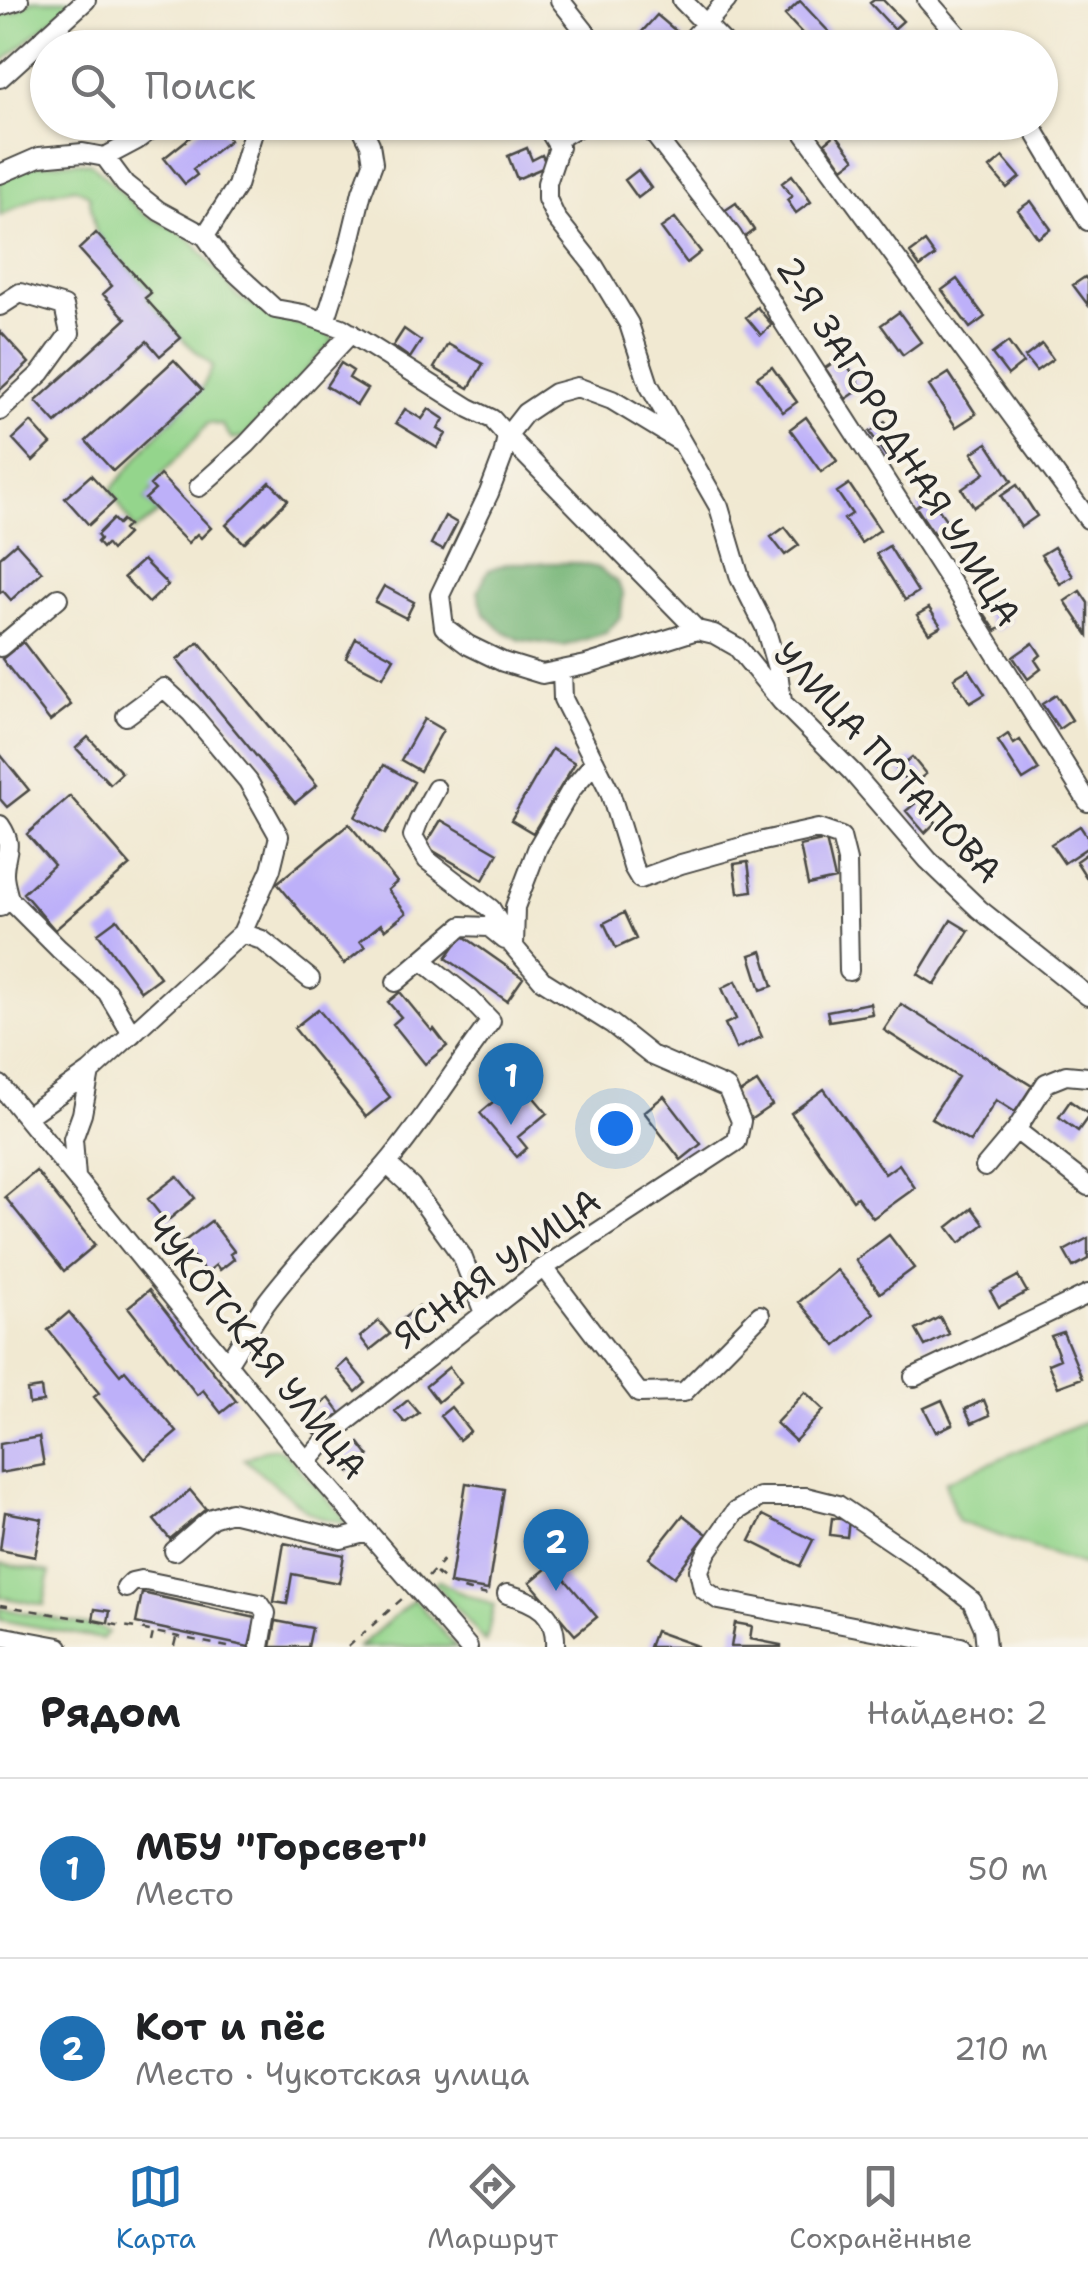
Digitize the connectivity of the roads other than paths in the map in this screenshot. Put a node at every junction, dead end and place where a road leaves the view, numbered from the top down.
1 (19, 0) edge
2 (86, 0) edge
3 (560, 0) edge
4 (682, 0) edge
5 (727, 0) edge
6 (926, 0) edge
7 (0, 6) edge
8 (706, 23) junction
9 (53, 30) edge
10 (584, 30) edge
11 (700, 30) edge
12 (712, 30) edge
13 (953, 30) edge
14 (30, 51) edge
15 (0, 78) edge
16 (137, 140) edge
17 (250, 140) edge
18 (368, 140) edge
19 (556, 140) edge
20 (659, 140) edge
21 (809, 140) edge
22 (1040, 140) edge
23 (104, 157) junction
24 (0, 174) edge
25 (1088, 220) edge
26 (205, 236) junction
27 (0, 306) edge
28 (325, 322) junction
29 (351, 334) junction
30 (0, 410) edge
31 (507, 436) junction
32 (685, 444) junction
33 (199, 487) dead end
34 (1088, 519) edge
35 (58, 598) dead end
36 (698, 630) junction
37 (0, 646) edge
38 (562, 670) junction
39 (782, 702) junction
40 (126, 716) dead end
41 (595, 762) junction
42 (436, 790) dead end
43 (1088, 802) edge
44 (0, 826) edge
45 (4, 903) edge
46 (242, 933) junction
47 (514, 946) junction
48 (422, 961) junction
49 (848, 971) dead end
50 (310, 980) dead end
51 (396, 982) dead end
52 (1088, 996) edge
53 (132, 1034) junction
54 (90, 1072) junction
55 (1088, 1077) edge
56 (0, 1085) edge
57 (26, 1116) junction
58 (1016, 1130) junction
59 (386, 1164) junction
60 (985, 1167) dead end
61 (76, 1178) junction
62 (1088, 1186) edge
63 (544, 1268) junction
64 (1088, 1294) edge
65 (484, 1313) junction
66 (760, 1315) dead end
67 (227, 1364) junction
68 (914, 1377) dead end
69 (307, 1462) junction
70 (368, 1532) junction
71 (174, 1551) dead end
72 (126, 1588) dead end
73 (501, 1595) road end
74 (0, 1636) edge
75 (59, 1647) edge
76 (260, 1647) edge
77 (468, 1647) edge
78 (555, 1647) edge
79 (961, 1647) edge
80 (986, 1647) edge

1 - 7 street
2 - 9 street
3 - 10 street
4 - 8 street
5 - 8 street
6 - 13 street
8 - 11 street
8 - 12 street
14 - 15 street
16 - 23 street
17 - 26 street
18 - 28 street
19 - 32 street
20 - 43 street, 2-Я ЗАГОРОДНАЯ УЛИЦА
21 - 34 street
22 - 25 street
23 - 24 street
23 - 26 street
26 - 28 street
27 - 30 street
28 - 29 street
29 - 31 street
29 - 33 street
31 - 32 street
31 - 36 street
31 - 38 street
32 - 39 street
35 - 37 street
36 - 38 street
36 - 39 street, УЛИЦА ПОТАПОВА
38 - 41 street
39 - 52 street, УЛИЦА ПОТАПОВА
40 - 46 street
41 - 47 street
41 - 49 street
42 - 47 street
44 - 45 street
45 - 53 street
46 - 50 street
46 - 53 street
47 - 48 street
47 - 63 street, ЯСНАЯ УЛИЦА
48 - 51 street
48 - 59 street
53 - 54 street
54 - 57 street
54 - 61 street
55 - 58 street
56 - 57 street, ЧУКОТСКАЯ УЛИЦА
57 - 61 street, ЧУКОТСКАЯ УЛИЦА
58 - 60 street
58 - 62 street
59 - 65 street
59 - 67 street
61 - 67 street, ЧУКОТСКАЯ УЛИЦА
63 - 65 street, ЯСНАЯ УЛИЦА
63 - 66 street
64 - 68 street
65 - 69 street, ЯСНАЯ УЛИЦА
67 - 69 street, ЧУКОТСКАЯ УЛИЦА
69 - 70 street, ЧУКОТСКАЯ УЛИЦА
70 - 71 street
70 - 77 street, ЧУКОТСКАЯ УЛИЦА
72 - 76 street
73 - 78 street
74 - 75 street
79 - 80 street

